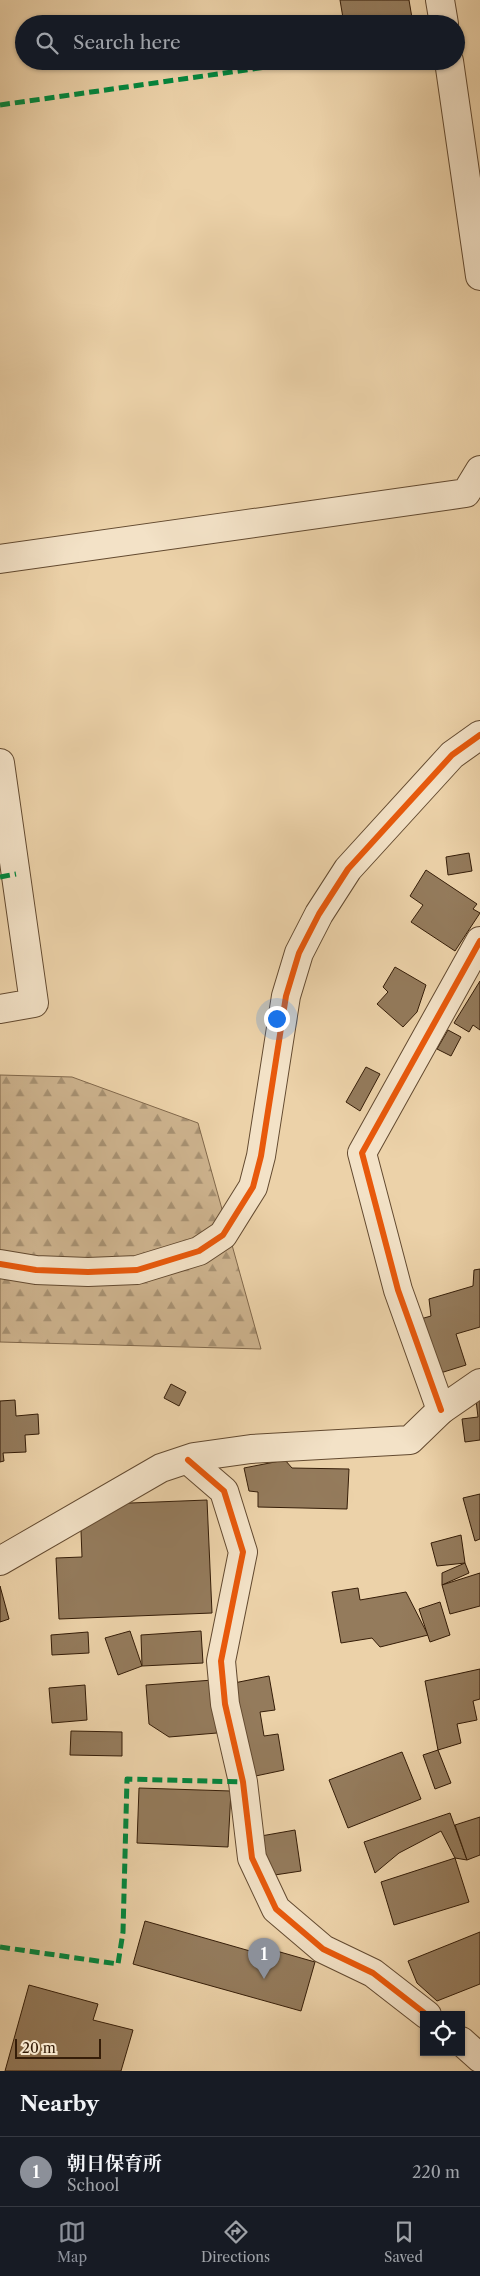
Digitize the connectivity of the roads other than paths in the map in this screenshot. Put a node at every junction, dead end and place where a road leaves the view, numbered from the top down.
1 (440, 0) edge
2 (442, 15) edge
3 (450, 70) edge
4 (480, 276) edge
5 (480, 470) edge
6 (0, 559) edge
7 (480, 735) edge
8 (0, 763) edge
9 (480, 941) edge
10 (0, 1009) edge
11 (0, 1264) edge
12 (480, 1383) edge
13 (441, 1410) junction
14 (188, 1460) junction
15 (0, 1561) edge
16 (422, 2011) edge
17 (465, 2045) edge
18 (480, 2058) edge

1 - 2 street
3 - 4 street
5 - 6 street
7 - 11 street
8 - 10 street
9 - 13 street
12 - 13 street
13 - 14 street
14 - 15 street
14 - 16 street
17 - 18 street

